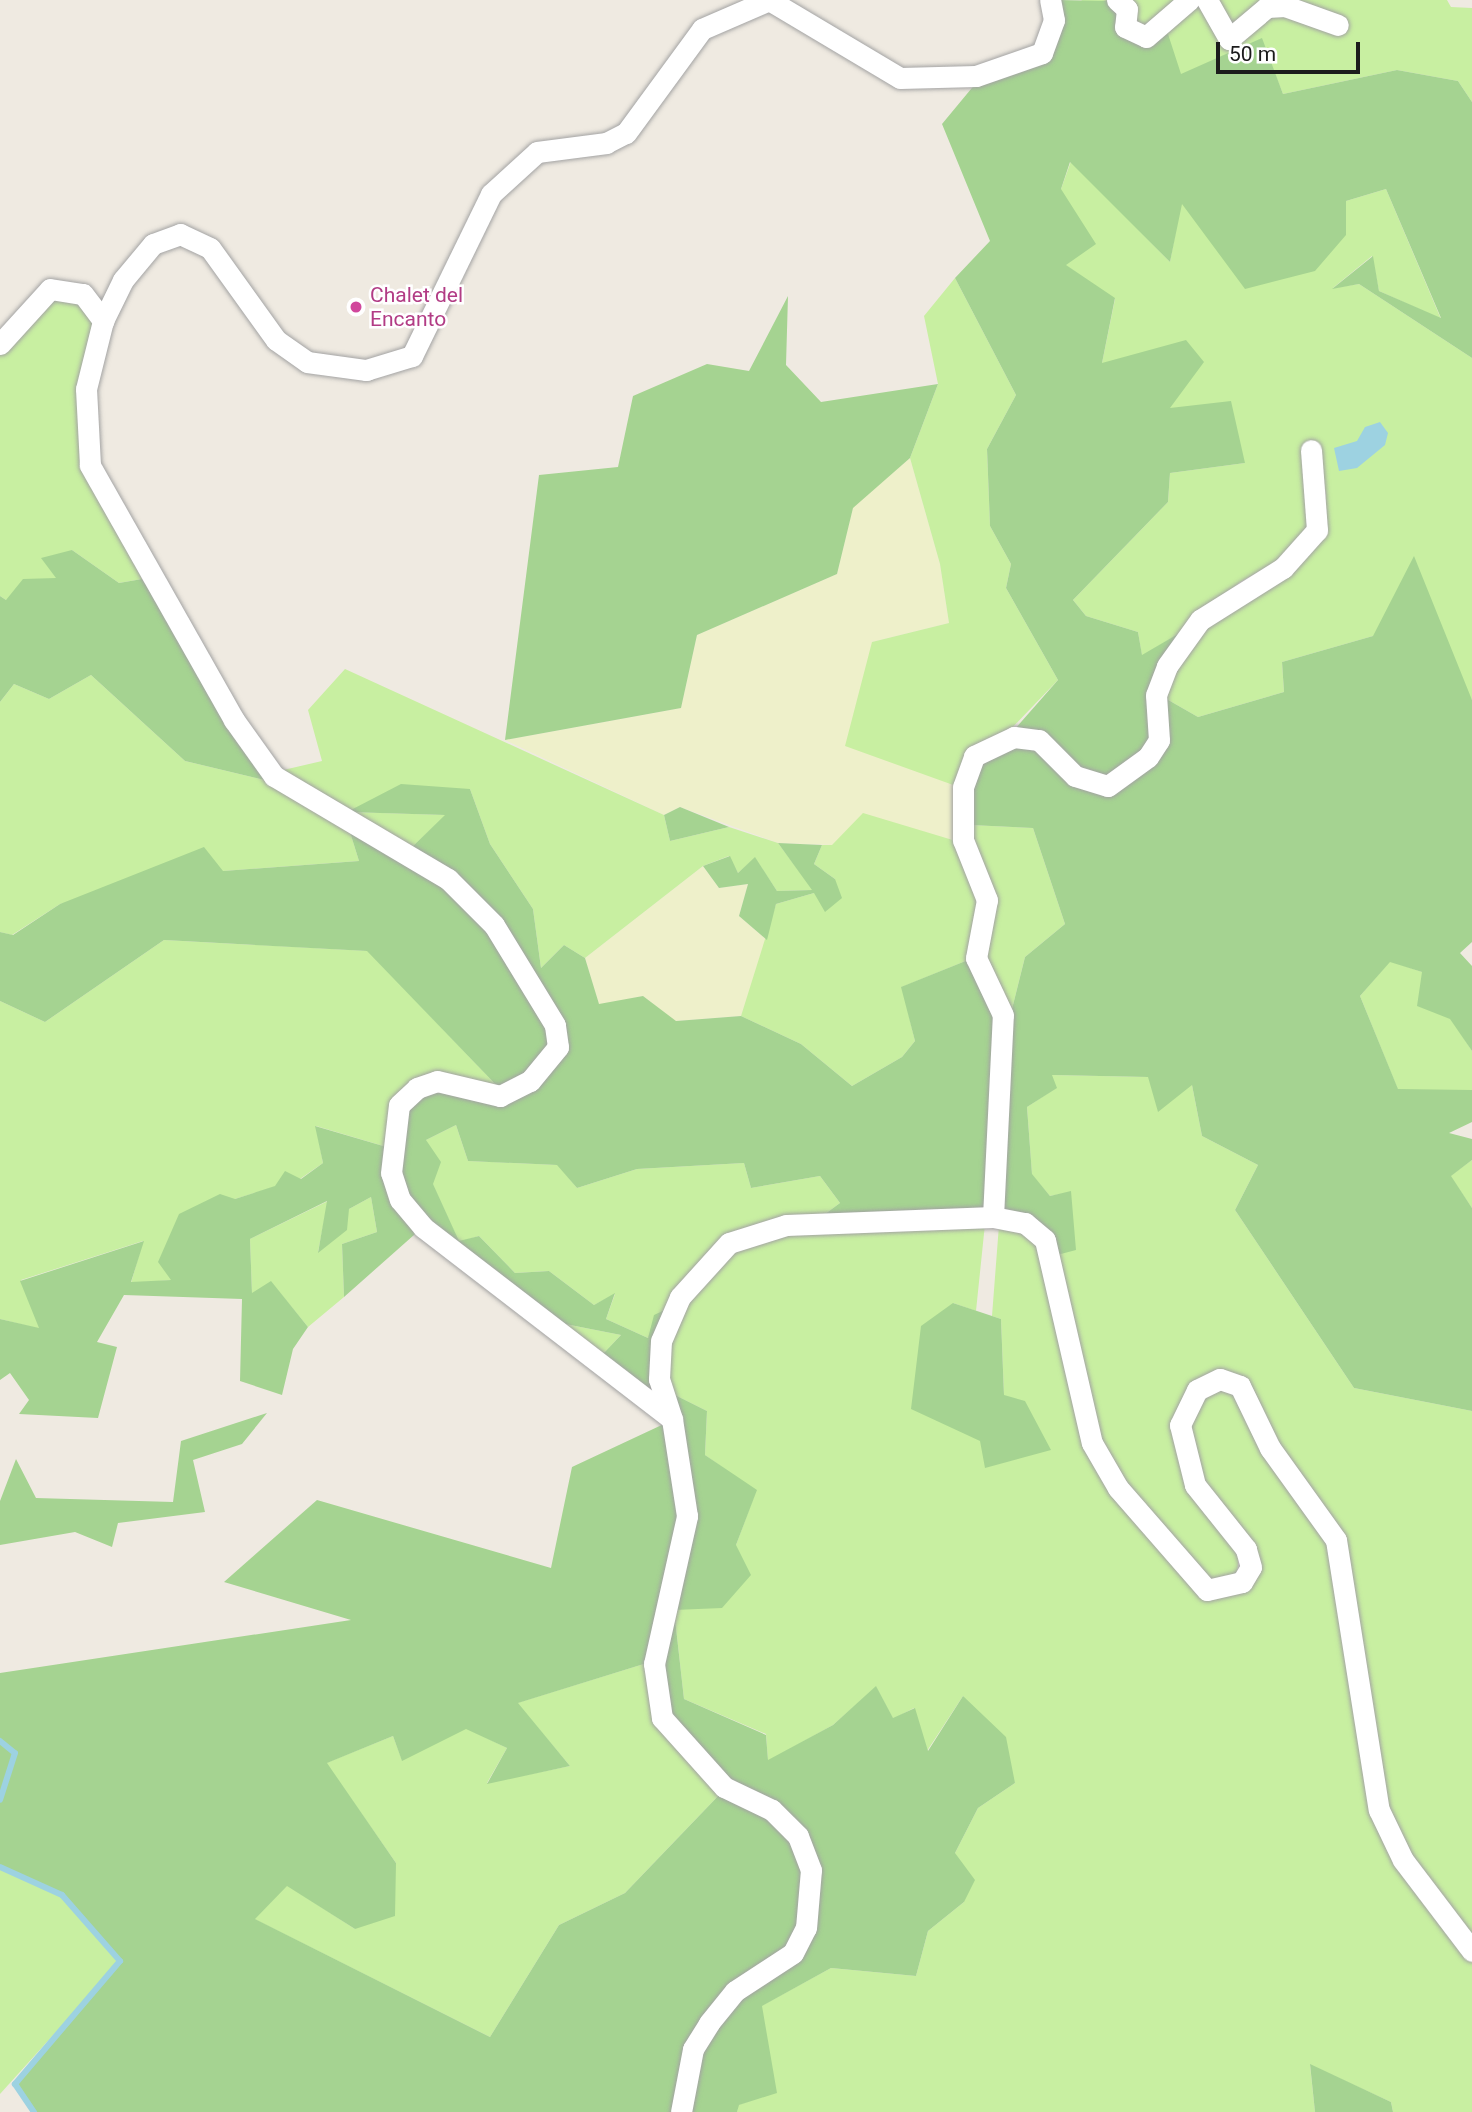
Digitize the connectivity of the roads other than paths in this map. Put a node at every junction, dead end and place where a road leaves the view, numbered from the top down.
1 (769, 0) edge
2 (1051, 0) edge
3 (1117, 0) edge
4 (1189, 0) edge
5 (1207, 0) edge
6 (1338, 25) dead end
7 (103, 321) junction
8 (0, 344) edge
9 (1311, 450) dead end
10 (993, 1217) junction
11 (672, 1419) junction
12 (1472, 1951) edge
13 (681, 2112) edge

1 - 2 street
1 - 7 street
3 - 4 street
5 - 6 street
7 - 8 street
7 - 11 street
9 - 10 street
10 - 11 street
10 - 12 street
11 - 13 street

